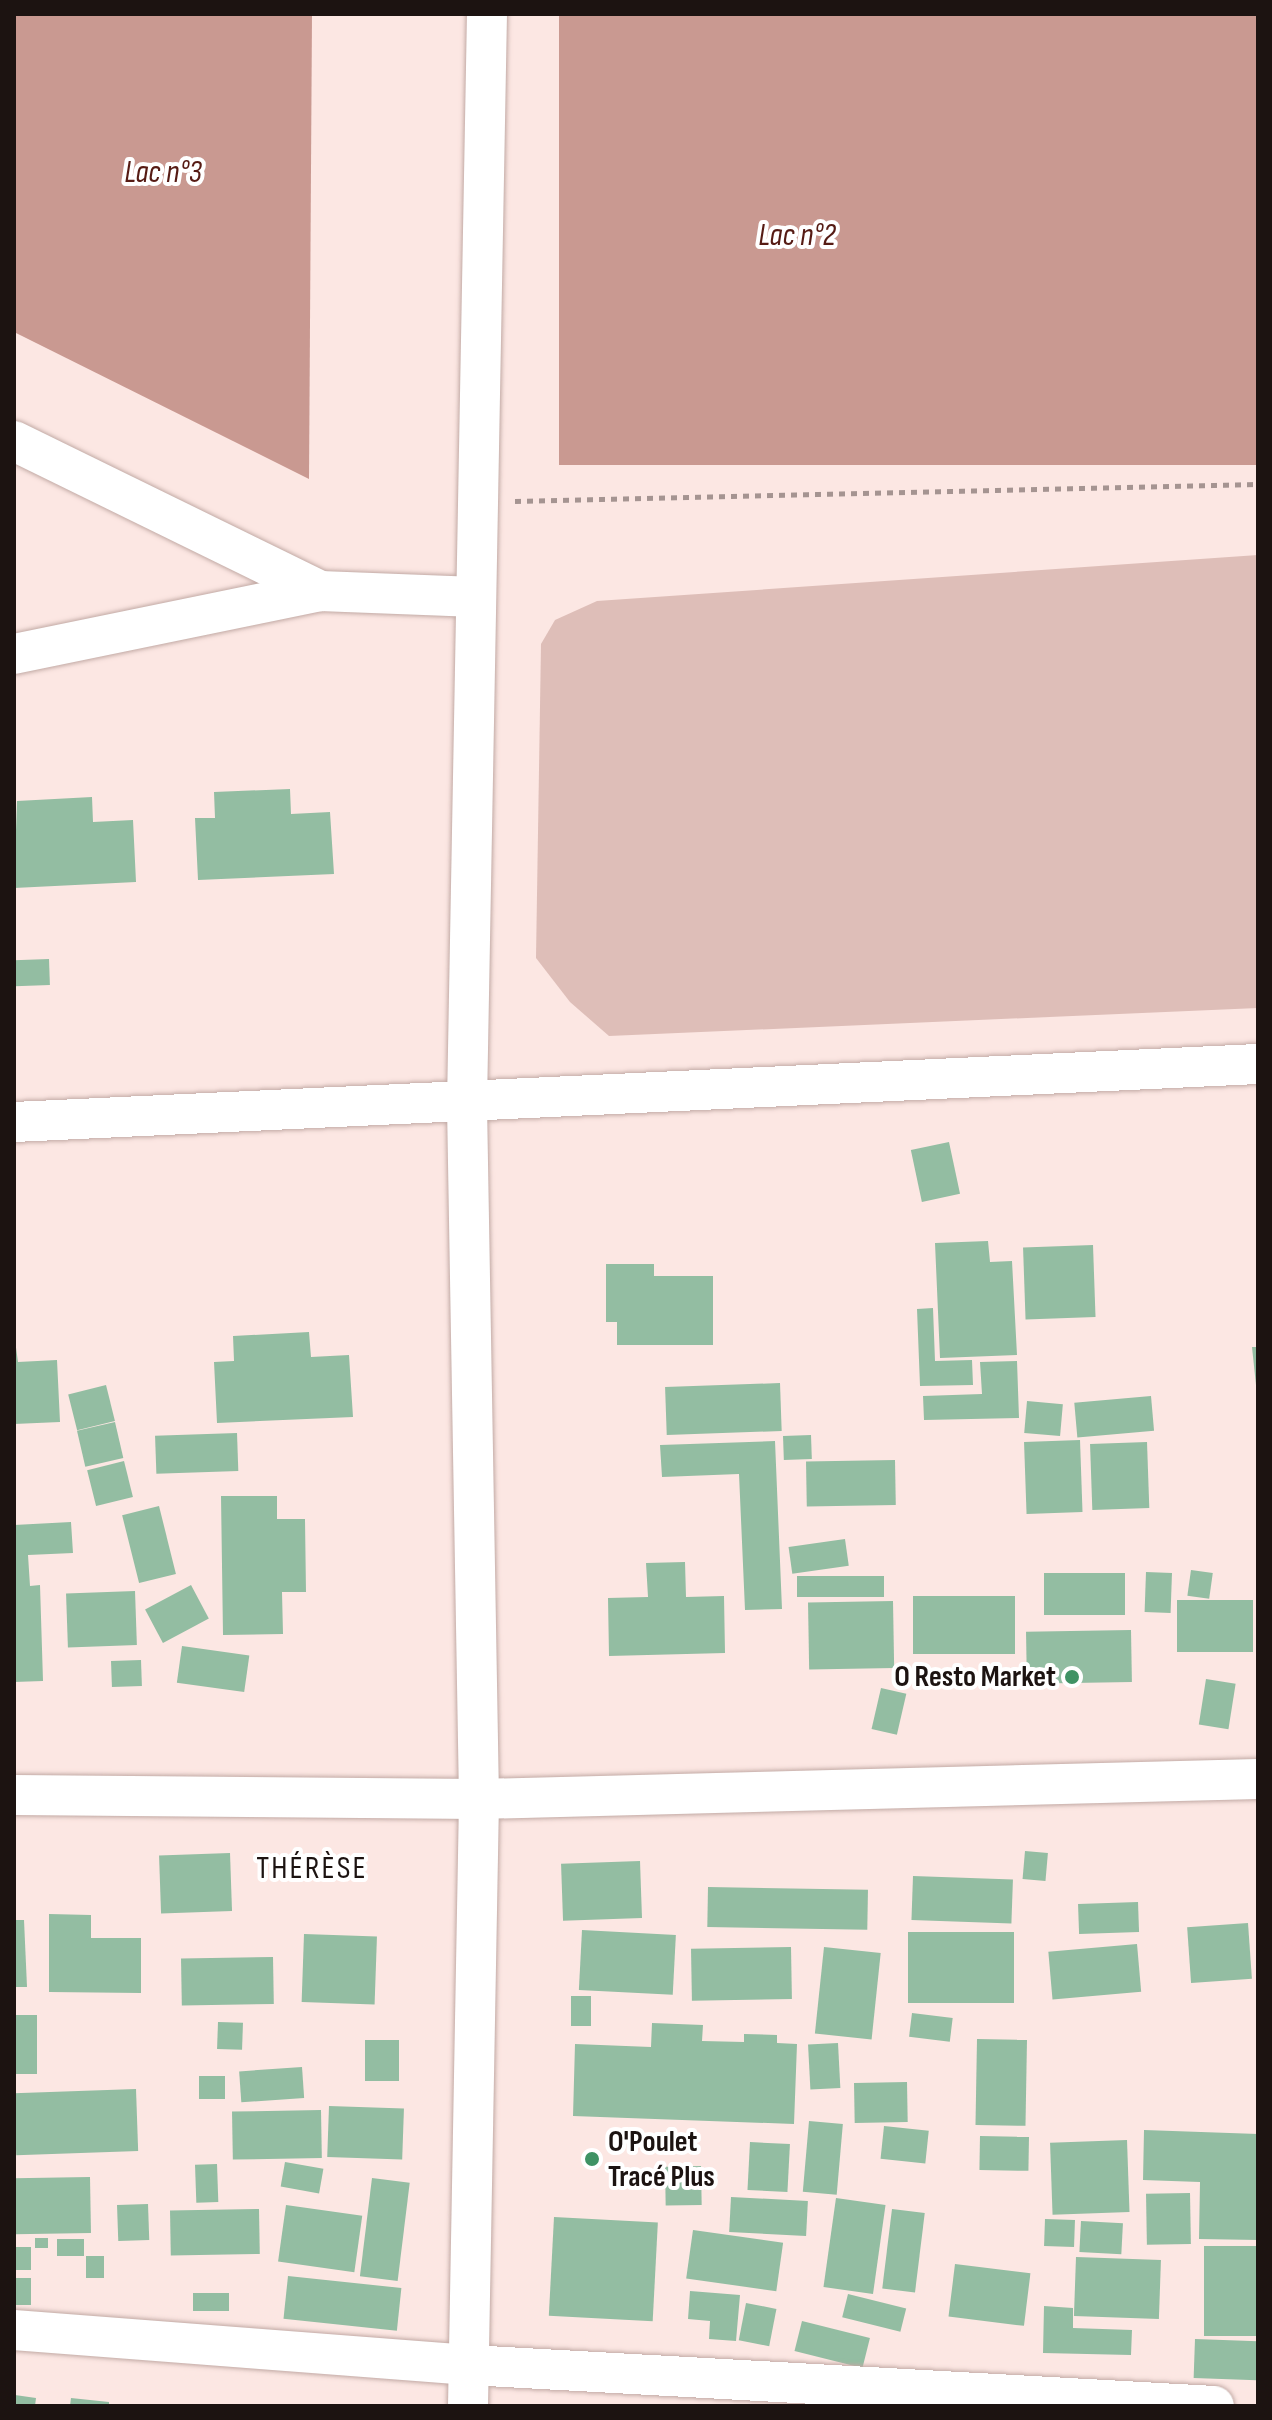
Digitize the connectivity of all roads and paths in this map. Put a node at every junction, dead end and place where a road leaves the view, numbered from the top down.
1 (487, 14) edge
2 (14, 441) edge
3 (1258, 484) edge
4 (478, 502) junction
5 (320, 591) junction
6 (476, 597) junction
7 (14, 654) edge
8 (1258, 1064) edge
9 (467, 1104) junction
10 (14, 1122) edge
11 (1258, 1779) edge
12 (14, 1795) edge
13 (479, 1799) junction
14 (14, 2330) edge
15 (469, 2365) junction
16 (468, 2406) edge
17 (1214, 2406) edge

1 - 4 street
2 - 5 street
3 - 4 path
4 - 6 street
5 - 6 street
5 - 7 street
6 - 9 street
8 - 9 street
9 - 10 street
9 - 13 street
11 - 13 street
12 - 13 street
13 - 15 street
14 - 15 street
15 - 16 street
15 - 17 street

